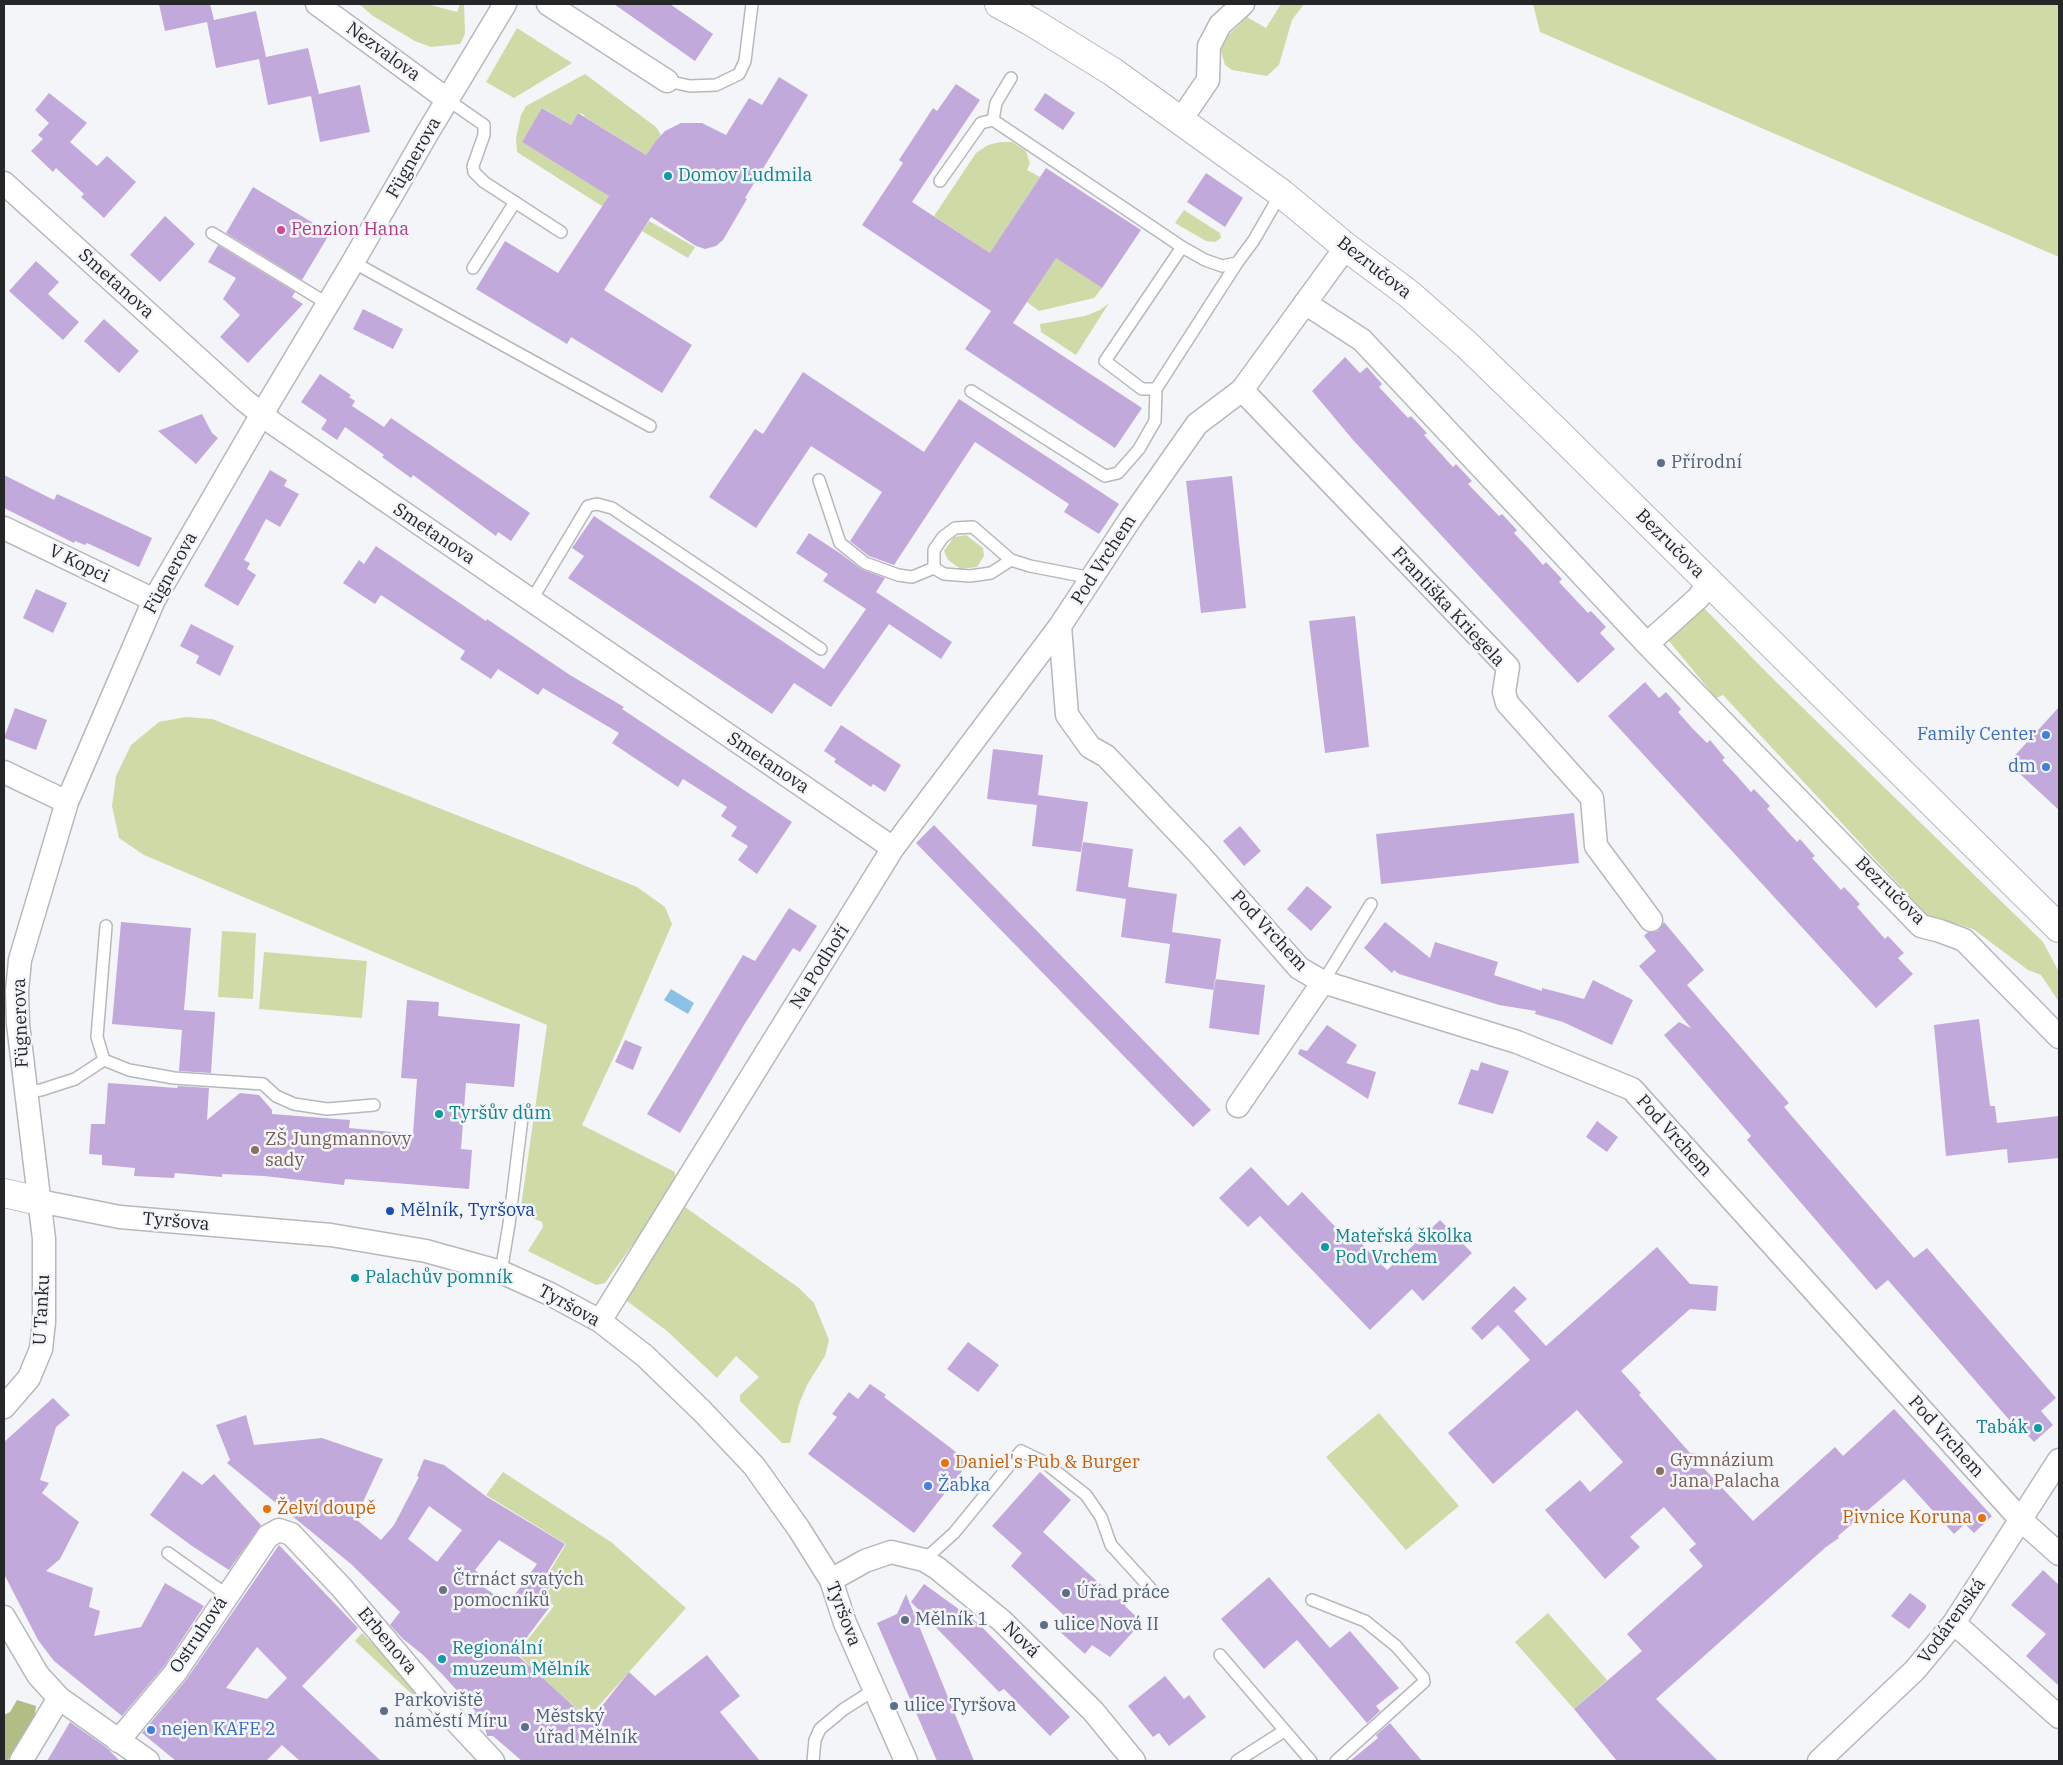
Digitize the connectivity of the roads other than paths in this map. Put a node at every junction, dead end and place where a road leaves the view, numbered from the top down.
1 (317, 4) edge
2 (505, 4) edge
3 (548, 4) edge
4 (752, 4) edge
5 (999, 4) edge
6 (1243, 4) edge
7 (1011, 78) dead end
8 (667, 81) joint
9 (448, 100) junction
10 (993, 120) junction
11 (1180, 121) junction
12 (940, 181) dead end
13 (4, 183) edge
14 (1281, 193) junction
15 (515, 202) junction
16 (561, 232) dead end
17 (212, 233) dead end
18 (1182, 247) junction
19 (1346, 247) junction
20 (353, 262) junction
21 (1237, 263) junction
22 (473, 268) dead end
23 (1305, 303) junction
24 (328, 304) junction
25 (1156, 389) junction
26 (1242, 390) junction
27 (971, 391) dead end
28 (262, 414) junction
29 (650, 426) dead end
30 (819, 480) dead end
31 (4, 528) edge
32 (1011, 560) junction
33 (934, 568) junction
34 (1092, 578) junction
35 (1709, 583) junction
36 (154, 600) junction
37 (531, 601) junction
38 (1060, 626) junction
39 (1647, 644) junction
40 (821, 649) dead end
41 (4, 772) edge
42 (67, 802) junction
43 (892, 848) junction
44 (1371, 904) dead end
45 (1651, 920) dead end
46 (106, 926) dead end
47 (2059, 928) edge
48 (1323, 982) junction
49 (2059, 1037) edge
50 (104, 1060) junction
51 (25, 1092) junction
52 (374, 1105) dead end
53 (1238, 1106) dead end
54 (523, 1110) dead end
55 (4, 1193) edge
56 (39, 1201) junction
57 (501, 1272) junction
58 (600, 1321) junction
59 (4, 1407) edge
60 (2059, 1460) edge
61 (2022, 1521) junction
62 (279, 1530) joint
63 (168, 1553) dead end
64 (2059, 1554) edge
65 (924, 1560) junction
66 (831, 1580) junction
67 (1152, 1589) dead end
68 (227, 1594) junction
69 (1312, 1600) dead end
70 (4, 1617) edge
71 (1954, 1624) junction
72 (1220, 1655) dead end
73 (874, 1690) junction
74 (59, 1698) junction
75 (2059, 1717) edge
76 (1284, 1731) junction
77 (118, 1741) junction
78 (490, 1760) edge
79 (21, 1761) edge
80 (148, 1761) edge
81 (813, 1761) edge
82 (906, 1761) edge
83 (1134, 1761) edge
84 (1237, 1761) edge
85 (1311, 1761) edge
86 (1336, 1761) edge
87 (1819, 1761) edge

1 - 9 street, Nezvalova
2 - 9 street, Fügnerova
3 - 8 street
4 - 8 lane
5 - 11 street, Bezručova
6 - 11 street
7 - 10 lane
9 - 15 lane
9 - 20 street, Fügnerova
10 - 12 lane
10 - 18 lane
11 - 14 street, Bezručova
13 - 28 street, Smetanova
14 - 19 street, Bezručova
14 - 21 lane
15 - 16 lane
15 - 22 lane
17 - 24 lane
18 - 21 lane
18 - 25 lane
19 - 23 street, Pod Vrchem
19 - 35 street, Bezručova
20 - 24 street, Fügnerova
20 - 29 lane
21 - 25 lane
23 - 26 street, Pod Vrchem
23 - 39 street, Bezručova
24 - 28 street, Fügnerova
25 - 27 lane
26 - 34 street, Pod Vrchem
26 - 45 street, Františka Kriegela
28 - 36 street, Fügnerova
28 - 37 street, Smetanova
30 - 33 lane
31 - 36 street, V Kopci
32 - 33 lane
32 - 33 lane
32 - 34 lane
34 - 38 street, Pod Vrchem
35 - 39 street, Bezručova
35 - 47 street, Bezručova
36 - 42 street, Fügnerova
37 - 40 lane
37 - 43 street, Smetanova
38 - 43 street, Na Podhoří
38 - 48 street, Pod Vrchem
39 - 49 street, Bezručova
41 - 42 street
42 - 51 street, Fügnerova
43 - 58 street, Na Podhoří
44 - 48 lane
46 - 50 lane
48 - 53 street
48 - 61 street, Pod Vrchem
50 - 51 lane
50 - 52 lane
51 - 56 street, Fügnerova
54 - 57 lane
55 - 56 street, Tyršova
56 - 57 street, Tyršova
56 - 59 street, U Tanku
57 - 58 street, Tyršova
58 - 66 street, Tyršova
60 - 61 street, Vodárenská
61 - 64 street, Pod Vrchem
61 - 71 street, Vodárenská
62 - 68 street, Ostruhová
62 - 78 street, Erbenova
63 - 68 lane
65 - 66 street, Nová
65 - 67 lane
65 - 83 street, Nová
66 - 73 street, Tyršova
68 - 77 street, Ostruhová
69 - 86 lane
70 - 74 street
71 - 75 street
71 - 87 street, Vodárenská
72 - 76 lane
73 - 81 lane
73 - 82 street, Tyršova
74 - 77 street
74 - 79 street
76 - 84 lane
76 - 85 lane
77 - 80 street

